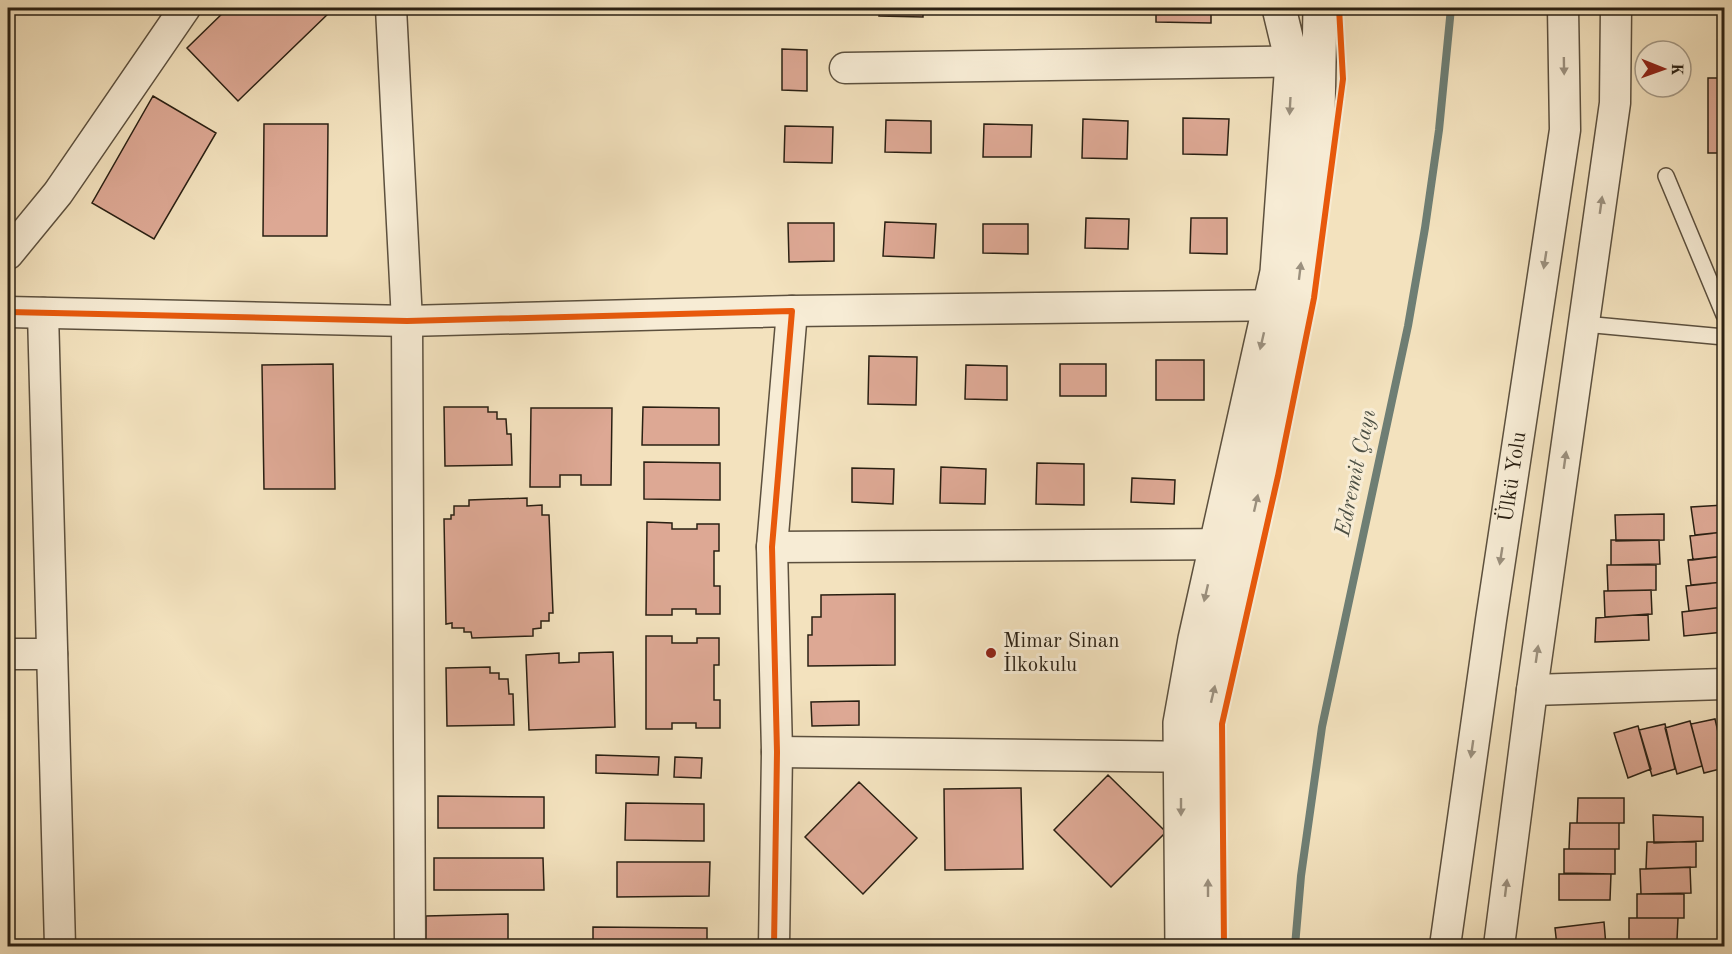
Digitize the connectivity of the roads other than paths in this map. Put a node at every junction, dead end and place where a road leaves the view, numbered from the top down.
1 (185, 8) edge
2 (391, 8) edge
3 (1279, 8) edge
4 (1320, 8) edge
5 (1563, 8) edge
6 (1616, 8) edge
7 (1306, 61) junction
8 (845, 68) dead end
9 (1666, 176) dead end
10 (8, 254) edge
11 (1282, 306) junction
12 (792, 311) junction
13 (8, 312) edge
14 (43, 313) junction
15 (1725, 315) edge
16 (408, 321) junction
17 (1584, 324) junction
18 (1725, 337) edge
19 (1232, 544) junction
20 (772, 547) junction
21 (8, 654) edge
22 (52, 654) junction
23 (1725, 684) edge
24 (1532, 690) junction
25 (777, 752) junction
26 (1194, 757) junction
27 (60, 946) edge
28 (410, 946) edge
29 (774, 946) edge
30 (1182, 946) edge
31 (1208, 946) edge
32 (1445, 946) edge
33 (1498, 946) edge

1 - 10 street
2 - 16 street
3 - 7 street
4 - 7 street
5 -> 32 street, Ülkü Yolu
17 -> 6 street
7 - 8 street
7 - 11 street
9 - 15 lane
11 - 12 street
11 - 19 street
12 - 16 street
12 - 20 street
13 - 14 street
14 - 16 street
14 - 22 street
16 - 28 street
17 - 18 lane
24 -> 17 street
19 - 20 street
19 - 26 street
20 - 25 street
21 - 22 street
22 - 27 street
23 - 24 street
33 -> 24 street
25 - 26 street
25 - 29 street
26 -> 30 street
31 -> 26 street

